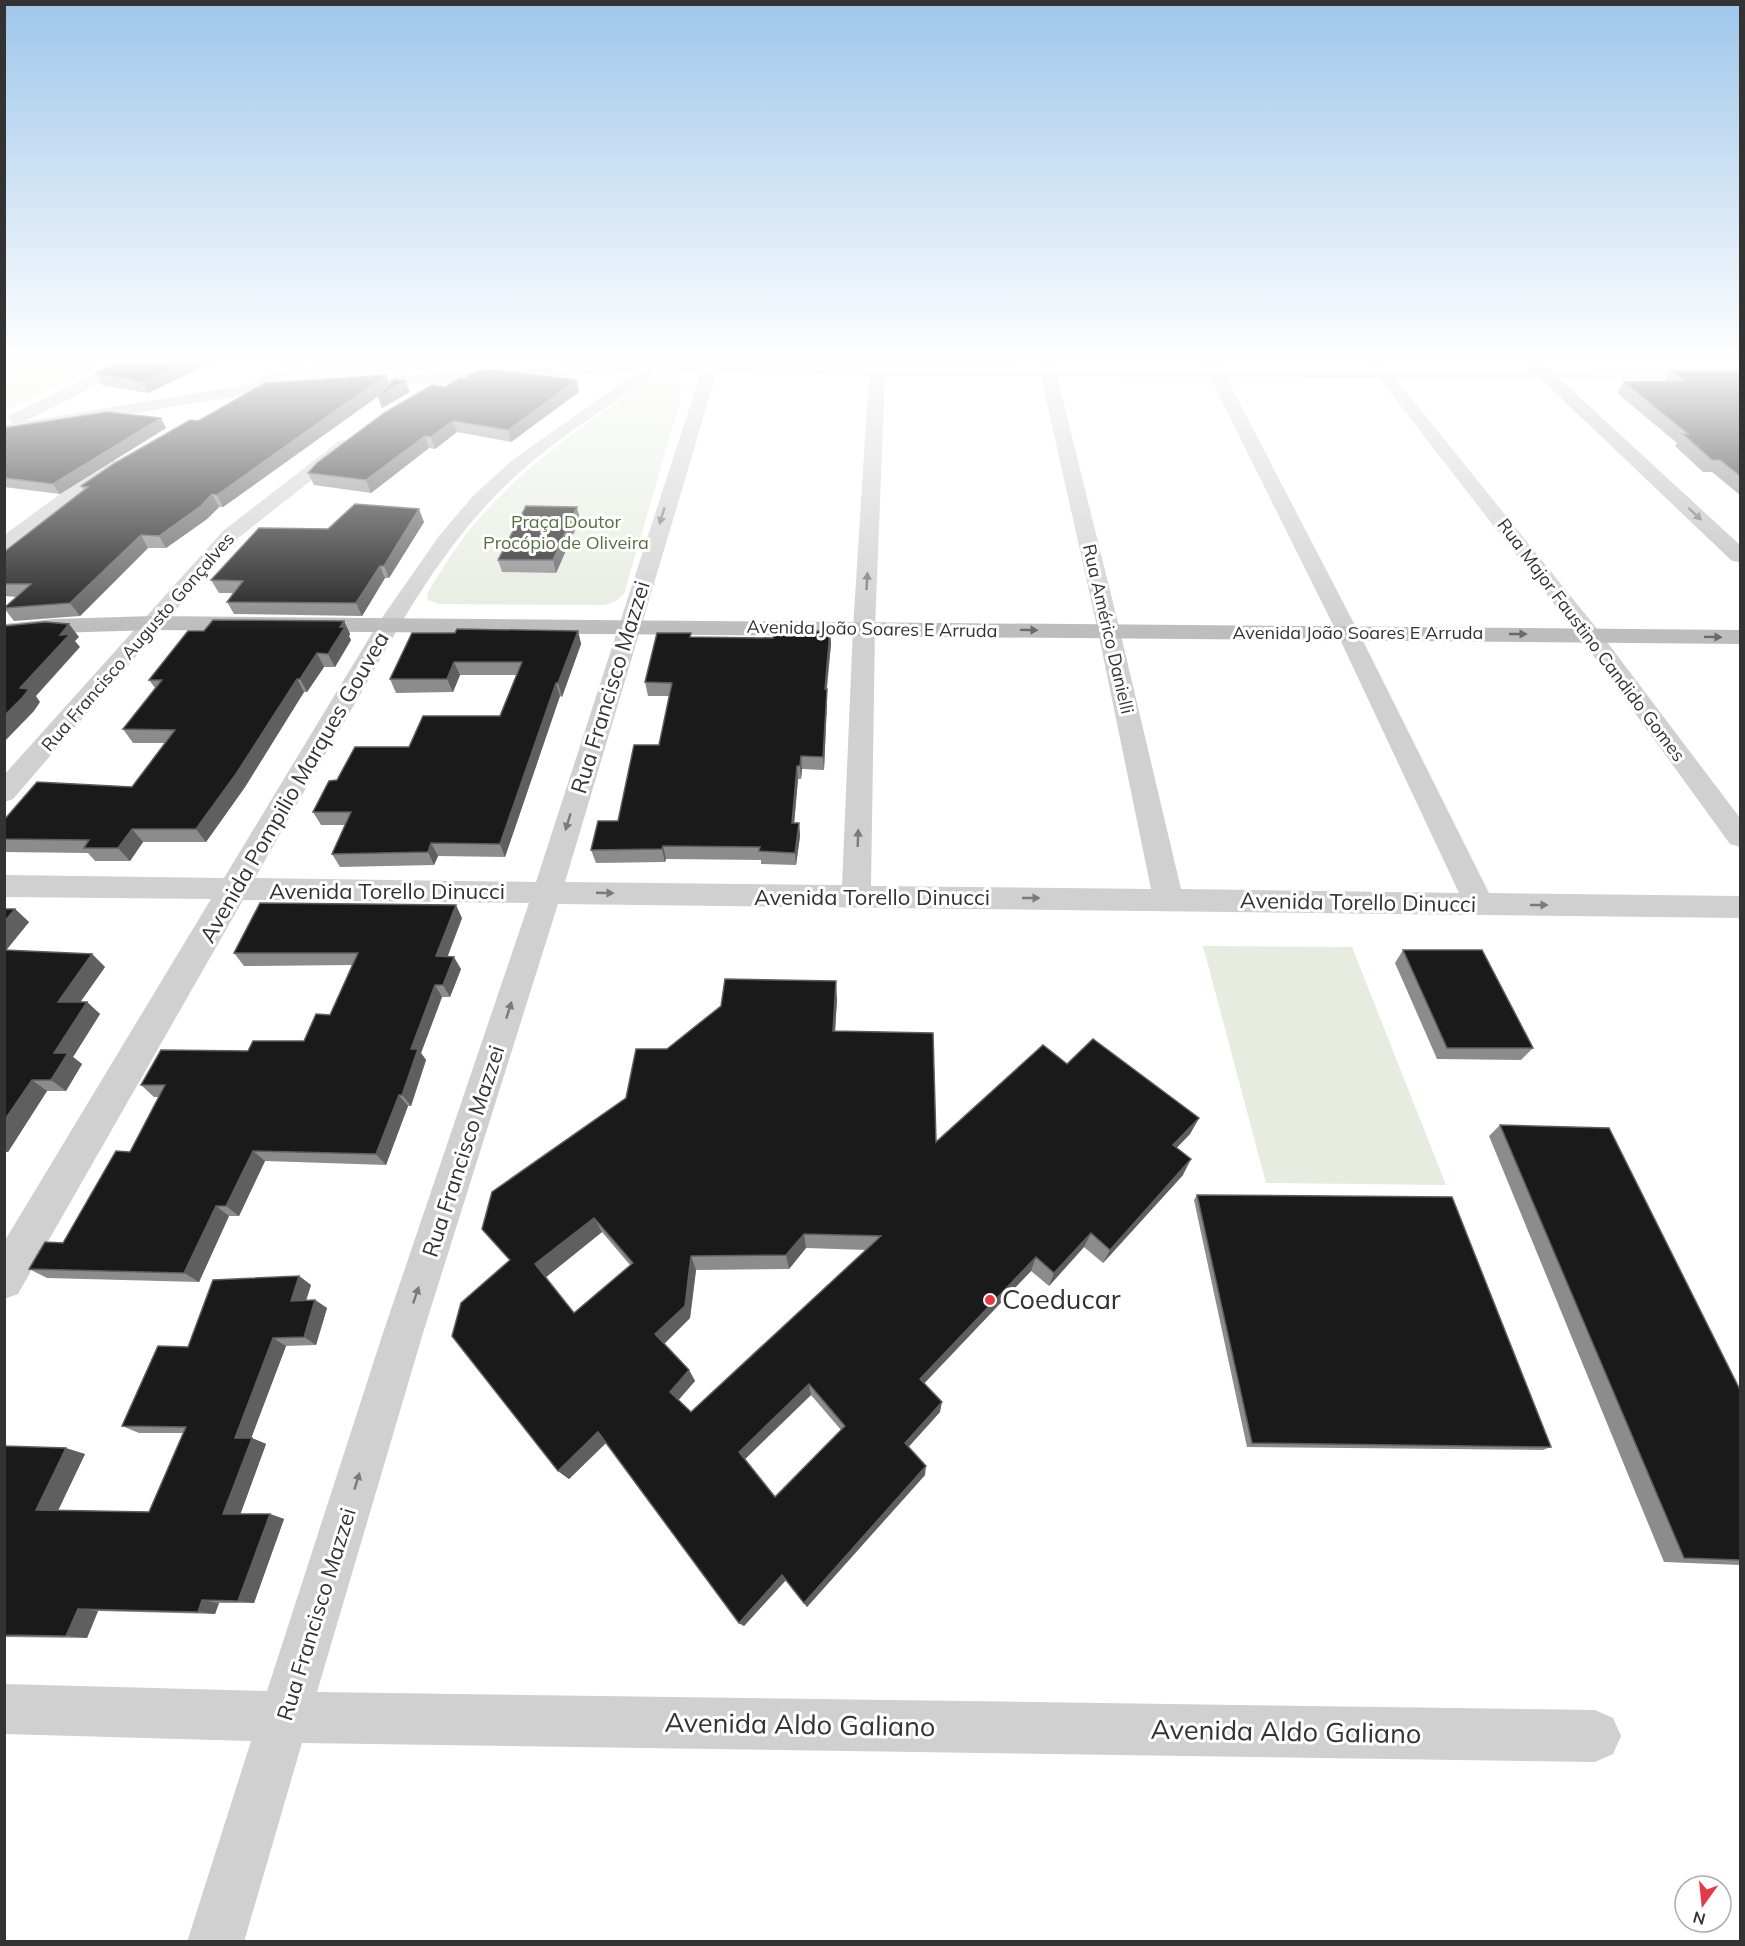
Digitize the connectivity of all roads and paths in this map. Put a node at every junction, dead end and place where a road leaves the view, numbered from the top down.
1 (339, 451) edge
2 (537, 451) edge
3 (684, 451) edge
4 (874, 451) edge
5 (1067, 451) edge
6 (1256, 451) edge
7 (1445, 451) edge
8 (1627, 451) edge
9 (133, 457) edge
10 (4, 545) edge
11 (1740, 556) edge
12 (158, 615) junction
13 (4, 616) edge
14 (393, 618) junction
15 (631, 619) junction
16 (865, 620) junction
17 (1740, 620) edge
18 (1107, 623) junction
19 (1343, 624) junction
20 (1583, 626) junction
21 (4, 631) edge
22 (1740, 638) edge
23 (4, 793) edge
24 (1740, 837) edge
25 (4, 886) edge
26 (234, 890) junction
27 (547, 892) junction
28 (856, 897) junction
29 (1168, 899) junction
30 (1480, 905) junction
31 (1740, 907) edge
32 (4, 1280) edge
33 (4, 1709) edge
34 (285, 1717) junction
35 (1596, 1736) dead end
36 (215, 1941) edge

1 - 12 street, Rua Francisco Augusto Gonçalves
2 - 14 street, Avenida Pompilio Marques Gouvea
3 -> 15 street, Rua Francisco Mazzei
16 -> 4 street
5 - 18 street, Rua Américo Danielli
6 - 19 street
7 - 20 street, Rua Major Faustino Candido Gomes
8 -> 11 street
9 - 10 street
12 - 13 street, Avenida João Soares E Arruda
12 - 14 street, Avenida João Soares E Arruda
12 - 21 street, Avenida João Soares E Arruda
12 - 23 street, Rua Francisco Augusto Gonçalves
14 - 15 street, Avenida João Soares E Arruda
14 - 26 street, Avenida Pompilio Marques Gouvea
15 - 16 street, Avenida João Soares E Arruda
15 -> 27 street, Rua Francisco Mazzei
16 - 18 street, Avenida João Soares E Arruda
28 -> 16 street
17 - 20 street, Avenida João Soares E Arruda
18 - 19 street, Avenida João Soares E Arruda
18 - 29 street, Rua Américo Danielli
19 - 20 street, Avenida João Soares E Arruda
19 - 30 street
20 -> 22 street, Avenida João Soares E Arruda
20 - 24 street, Rua Major Faustino Candido Gomes
25 - 26 street, Avenida Torello Dinucci
26 - 27 street, Avenida Torello Dinucci
26 - 32 street, Avenida Pompilio Marques Gouvea
27 -> 28 street, Avenida Torello Dinucci
34 -> 27 street, Rua Francisco Mazzei
28 -> 29 street, Avenida Torello Dinucci
29 - 30 street, Avenida Torello Dinucci
30 -> 31 street, Avenida Torello Dinucci
33 - 34 street, Avenida Aldo Galiano
34 - 35 street, Avenida Aldo Galiano
34 - 36 street, Rua Francisco Mazzei

